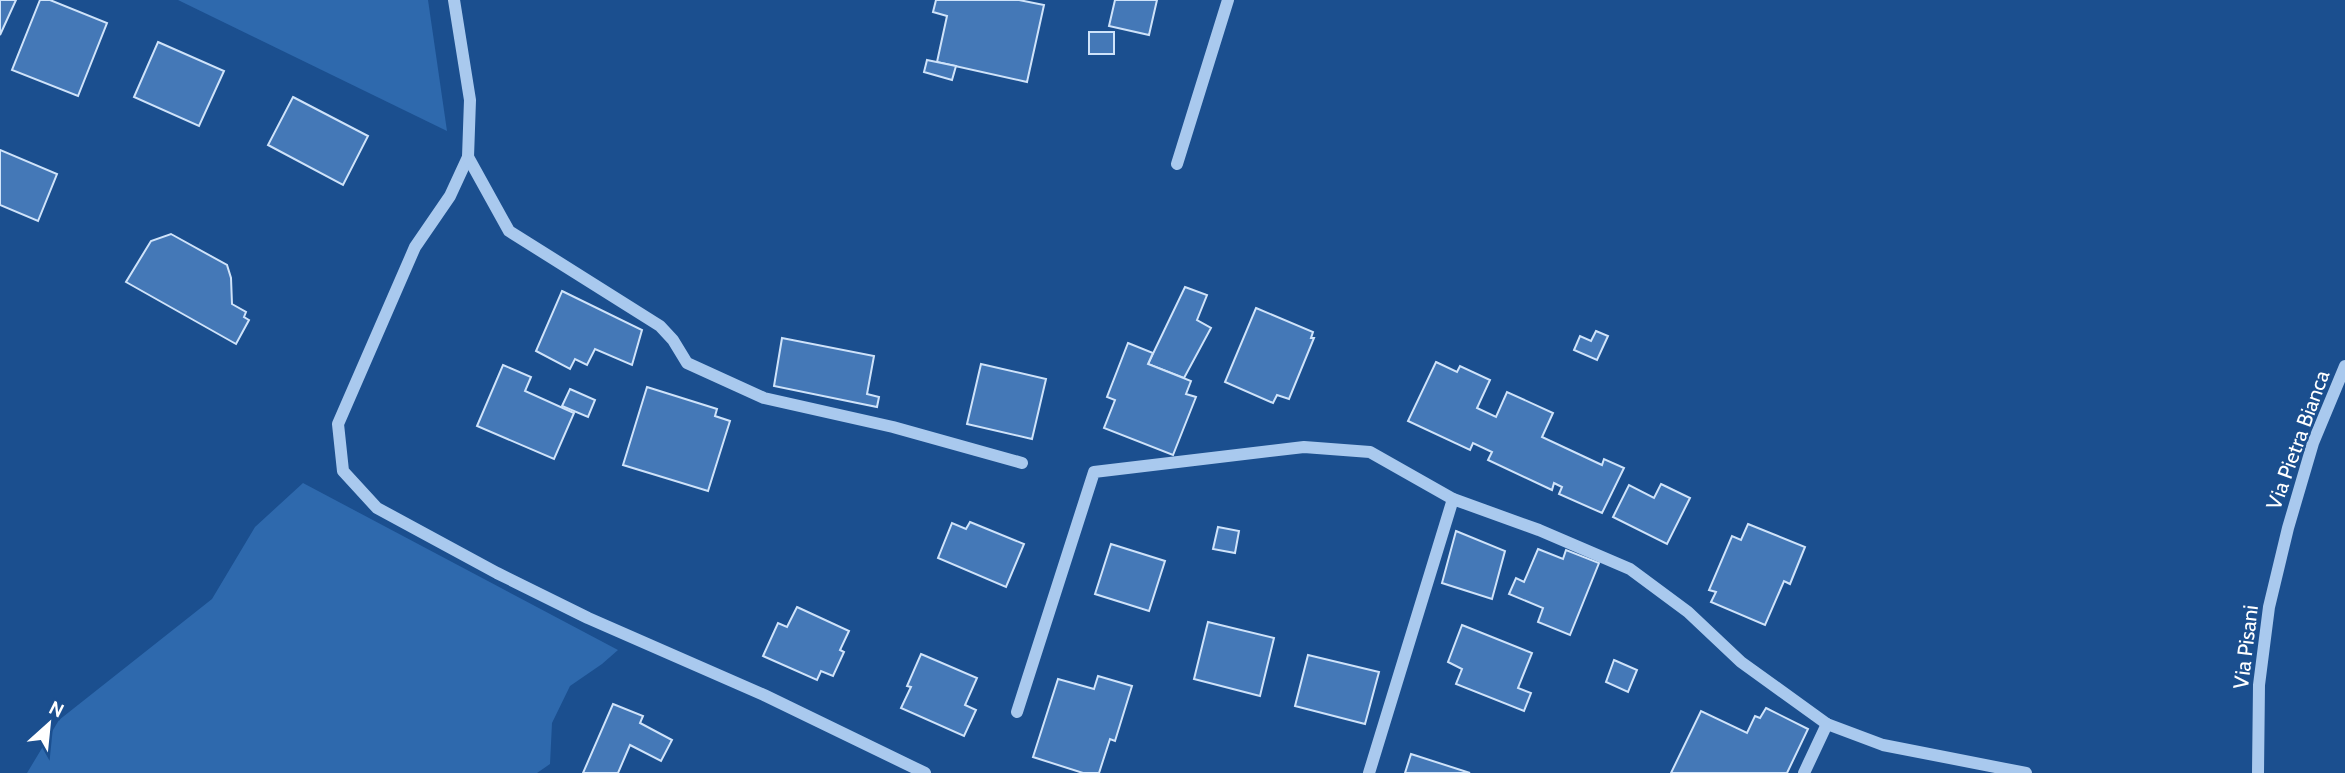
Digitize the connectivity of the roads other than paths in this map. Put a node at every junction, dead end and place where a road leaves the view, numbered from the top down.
1 (454, 0) edge
2 (1228, 0) edge
3 (468, 157) junction
4 (1177, 164) dead end
5 (2345, 366) edge
6 (1022, 463) dead end
7 (1452, 499) junction
8 (2288, 527) joint
9 (1017, 712) dead end
10 (1827, 724) junction
11 (902, 767) edge
12 (925, 773) edge
13 (1369, 773) edge
14 (1804, 773) edge
15 (2026, 773) edge
16 (2258, 773) edge

1 - 3 street
2 - 4 street
3 - 6 street
3 - 11 street
5 - 8 street, Via Pietra Bianca
7 - 9 street
7 - 10 street
7 - 13 street
8 - 16 street, Via Pisani
10 - 14 street
10 - 15 street
11 - 12 street

